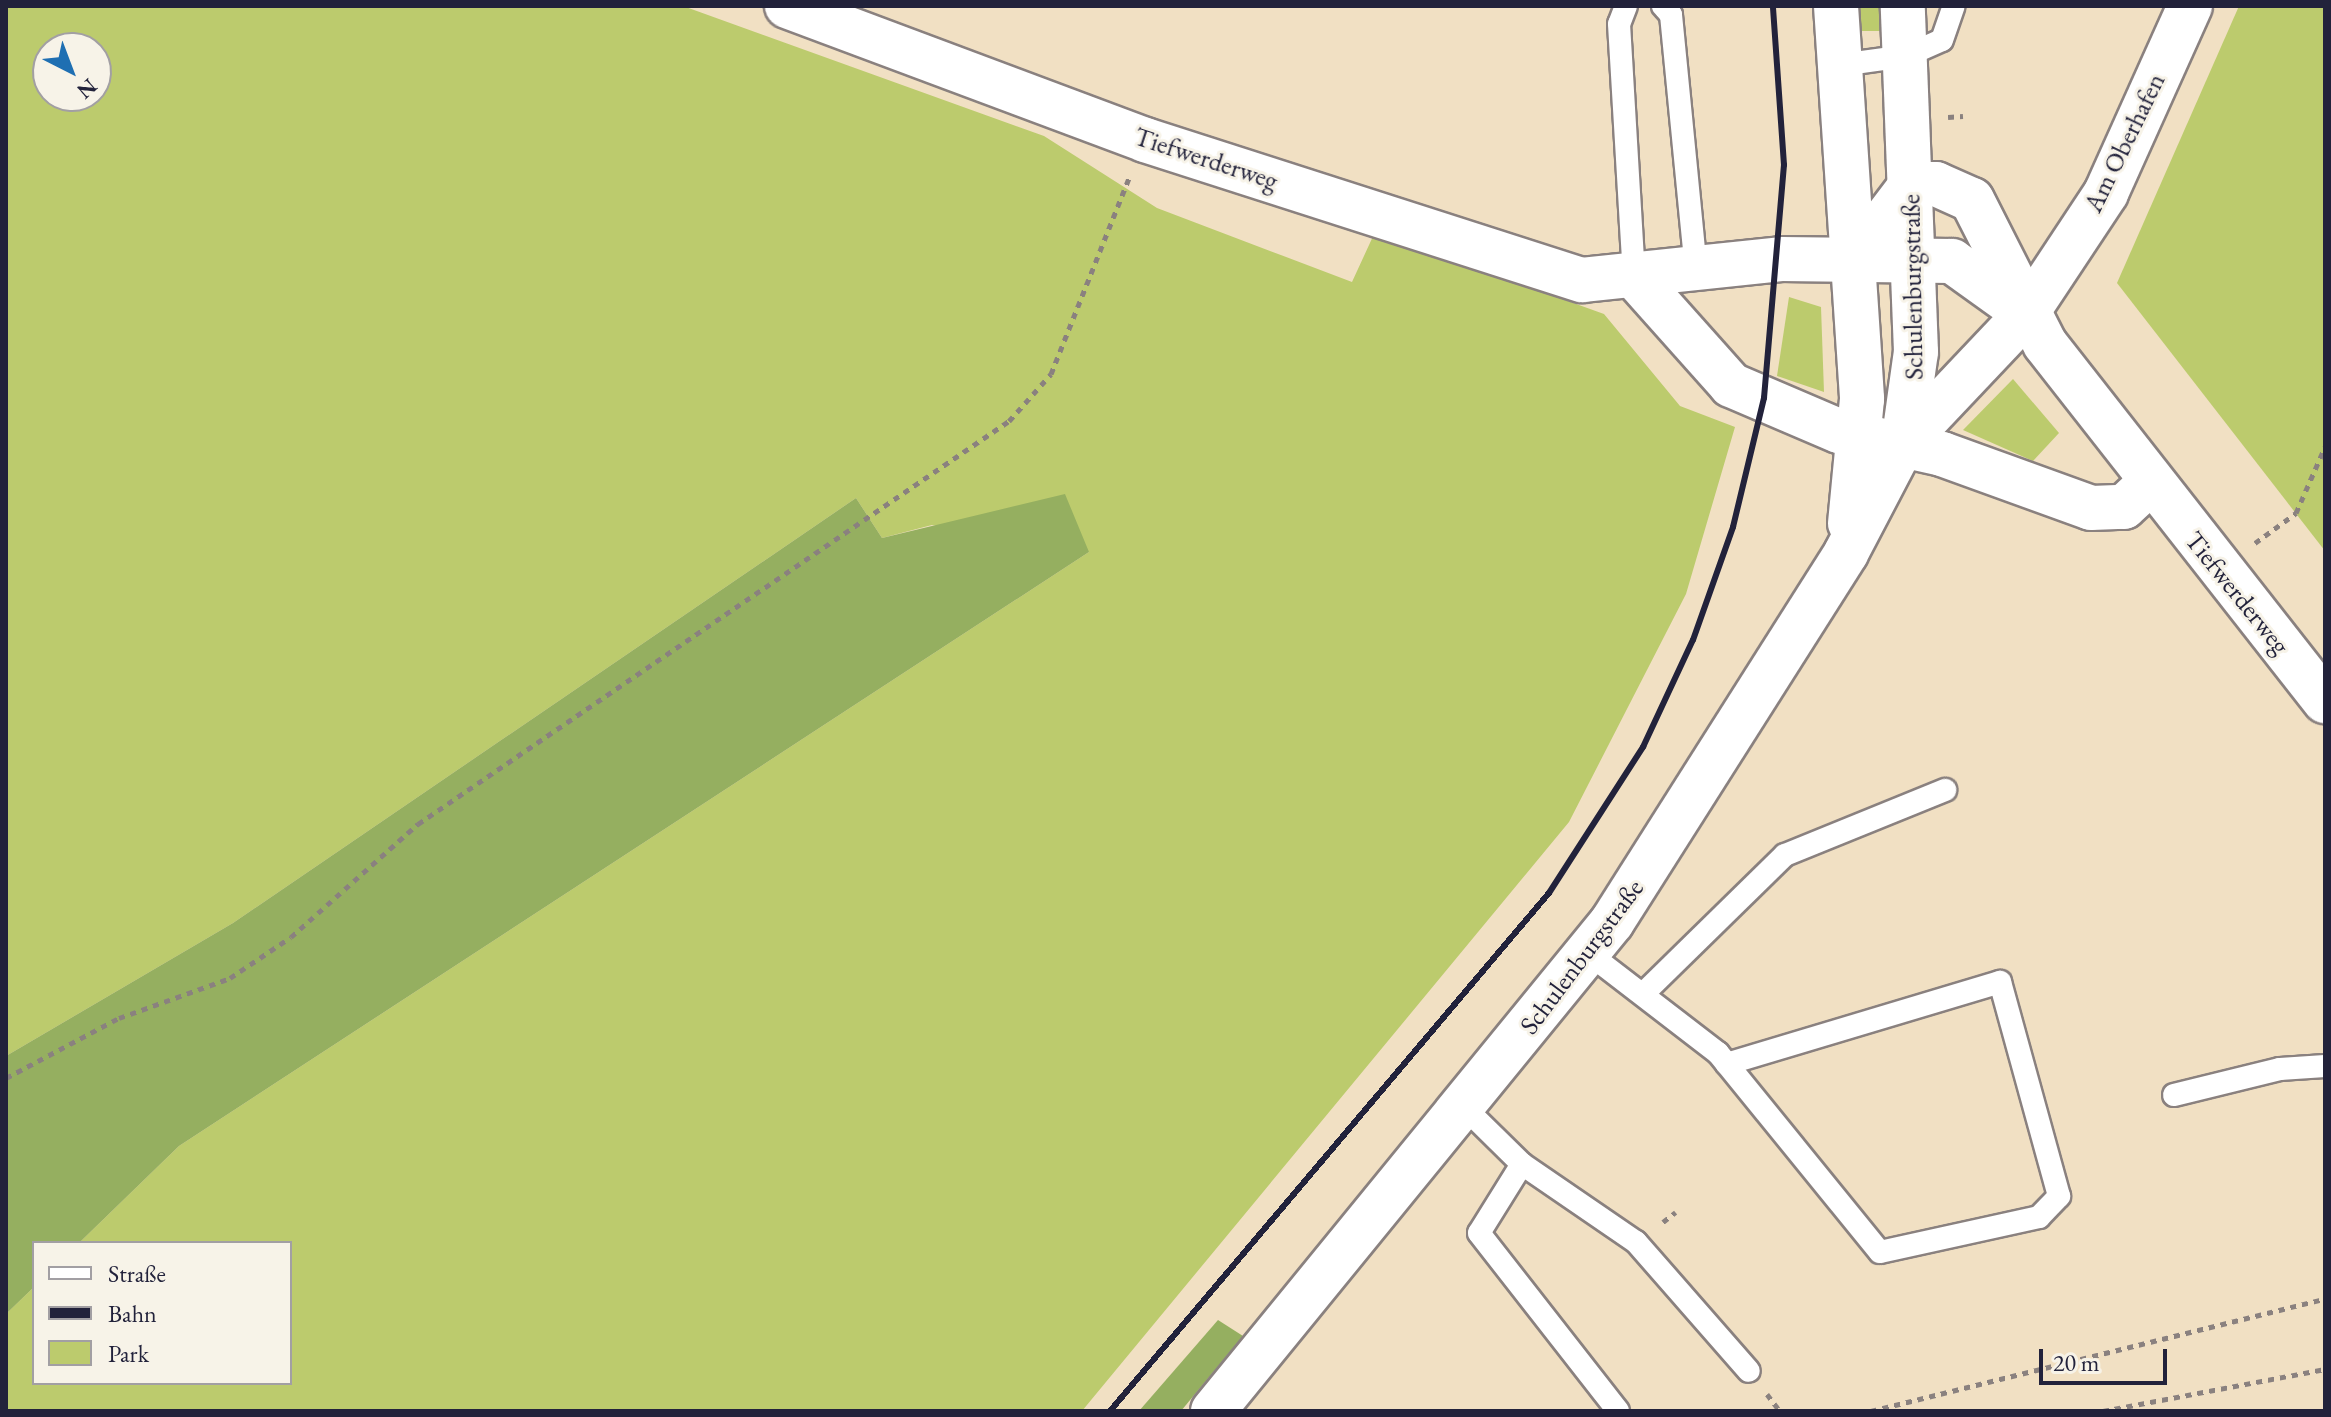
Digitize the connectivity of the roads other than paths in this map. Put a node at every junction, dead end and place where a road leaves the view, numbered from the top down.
1 (787, 6) edge
2 (1626, 6) edge
3 (1663, 6) edge
4 (1836, 6) edge
5 (1903, 6) edge
6 (1954, 6) edge
7 (2190, 6) edge
8 (1906, 56) junction
9 (1840, 65) junction
10 (1912, 184) junction
11 (1854, 260) junction
12 (1915, 260) junction
13 (1696, 270) junction
14 (1634, 276) junction
15 (2026, 314) junction
16 (1882, 441) junction
17 (2149, 484) junction
18 (2325, 701) edge
19 (1945, 790) dead end
20 (1588, 953) junction
21 (1644, 993) junction
22 (1727, 1064) junction
23 (2325, 1066) edge
24 (2174, 1095) dead end
25 (1465, 1108) junction
26 (1522, 1164) junction
27 (1281, 1334) junction
28 (1749, 1371) dead end
29 (1213, 1411) edge
30 (1246, 1411) edge
31 (1618, 1411) edge

1 - 14 street, Tiefwerderweg
2 - 14 lane
3 - 13 lane
4 - 9 street, Schulenburgstraße
5 - 8 street, Schulenburgstraße
6 - 8 lane
7 - 15 street, Am Oberhafen
8 - 9 lane
8 - 10 street, Schulenburgstraße
9 - 11 street, Schulenburgstraße
10 - 11 street
10 - 12 street, Schulenburgstraße
10 - 15 street, Tiefwerderweg
11 - 12 street, Tiefwerderweg
11 - 13 street, Tiefwerderweg
11 - 16 street, Schulenburgstraße
12 - 15 street, Tiefwerderweg
12 - 16 street, Schulenburgstraße
13 - 14 street, Tiefwerderweg
14 - 16 street
15 - 16 street
15 - 17 street, Tiefwerderweg
16 - 17 street
16 - 20 street, Schulenburgstraße
17 - 18 street, Tiefwerderweg
19 - 21 lane
20 - 21 lane
20 - 25 street, Schulenburgstraße
21 - 22 lane
22 - 22 lane
23 - 24 lane
25 - 26 lane
25 - 27 street, Schulenburgstraße
26 - 28 lane
26 - 31 lane
27 - 29 street, Schulenburgstraße
27 - 30 street, Schulenburgstraße

